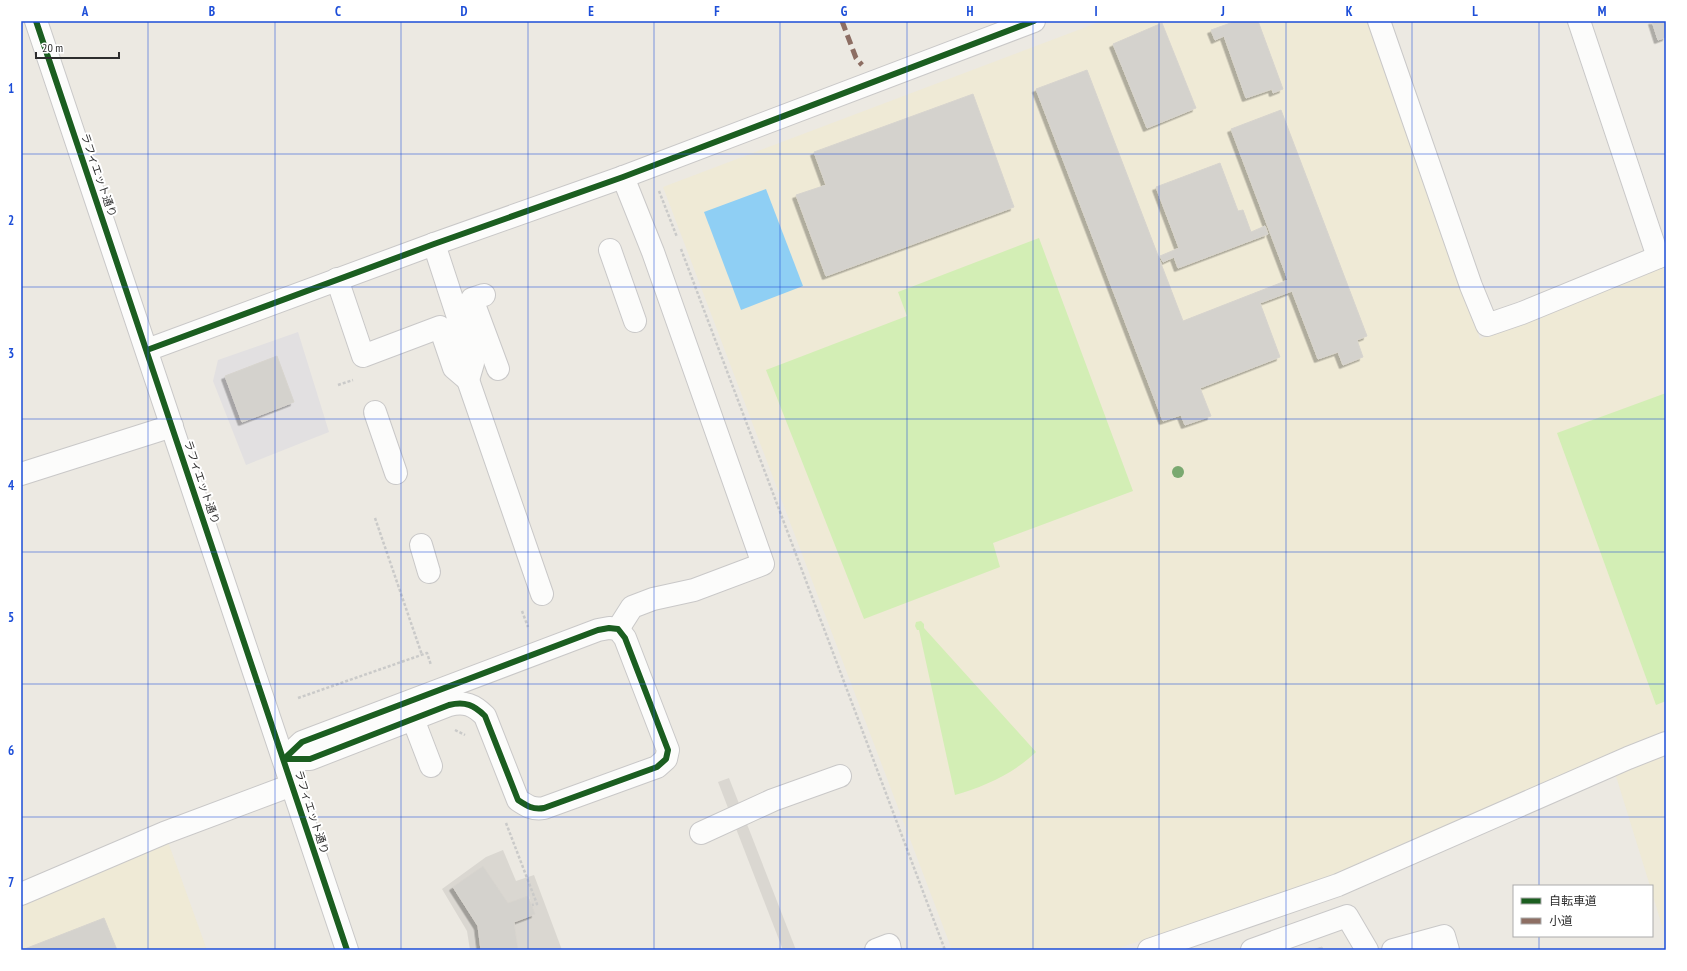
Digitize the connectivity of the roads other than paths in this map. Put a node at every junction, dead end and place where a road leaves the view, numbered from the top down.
1 (36, 21) edge
2 (1034, 21) edge
3 (1379, 21) edge
4 (1579, 21) edge
5 (623, 177) junction
6 (434, 244) junction
7 (610, 250) dead end
8 (1662, 256) edge
9 (337, 279) junction
10 (484, 295) dead end
11 (635, 322) dead end
12 (147, 350) junction
13 (498, 369) dead end
14 (468, 380) junction
15 (375, 412) dead end
16 (172, 426) junction
17 (21, 474) edge
18 (396, 474) dead end
19 (421, 545) dead end
20 (429, 572) dead end
21 (542, 594) dead end
22 (618, 630) junction
23 (413, 719) junction
24 (1666, 743) edge
25 (284, 759) junction
26 (431, 766) dead end
27 (840, 776) dead end
28 (292, 785) junction
29 (701, 833) dead end
30 (21, 894) edge
31 (348, 950) edge
32 (876, 950) edge
33 (890, 950) edge
34 (1149, 950) edge
35 (1252, 950) edge
36 (1367, 950) edge
37 (1393, 950) edge
38 (1448, 950) edge

1 - 12 street, ラフィエット通り
2 - 5 street
3 - 8 street
4 - 8 street
5 - 6 street
5 - 22 street
6 - 9 street
6 - 14 street
7 - 11 street
9 - 12 street
9 - 14 street
10 - 13 street
12 - 16 street, ラフィエット通り
14 - 21 street
15 - 18 street
16 - 17 street
16 - 25 street, ラフィエット通り
19 - 20 street
22 - 23 street
22 - 25 street
23 - 25 street
23 - 26 street
24 - 34 street
25 - 28 street, ラフィエット通り
27 - 29 street
28 - 30 street
28 - 31 street, ラフィエット通り
32 - 33 street
35 - 36 street
37 - 38 street

